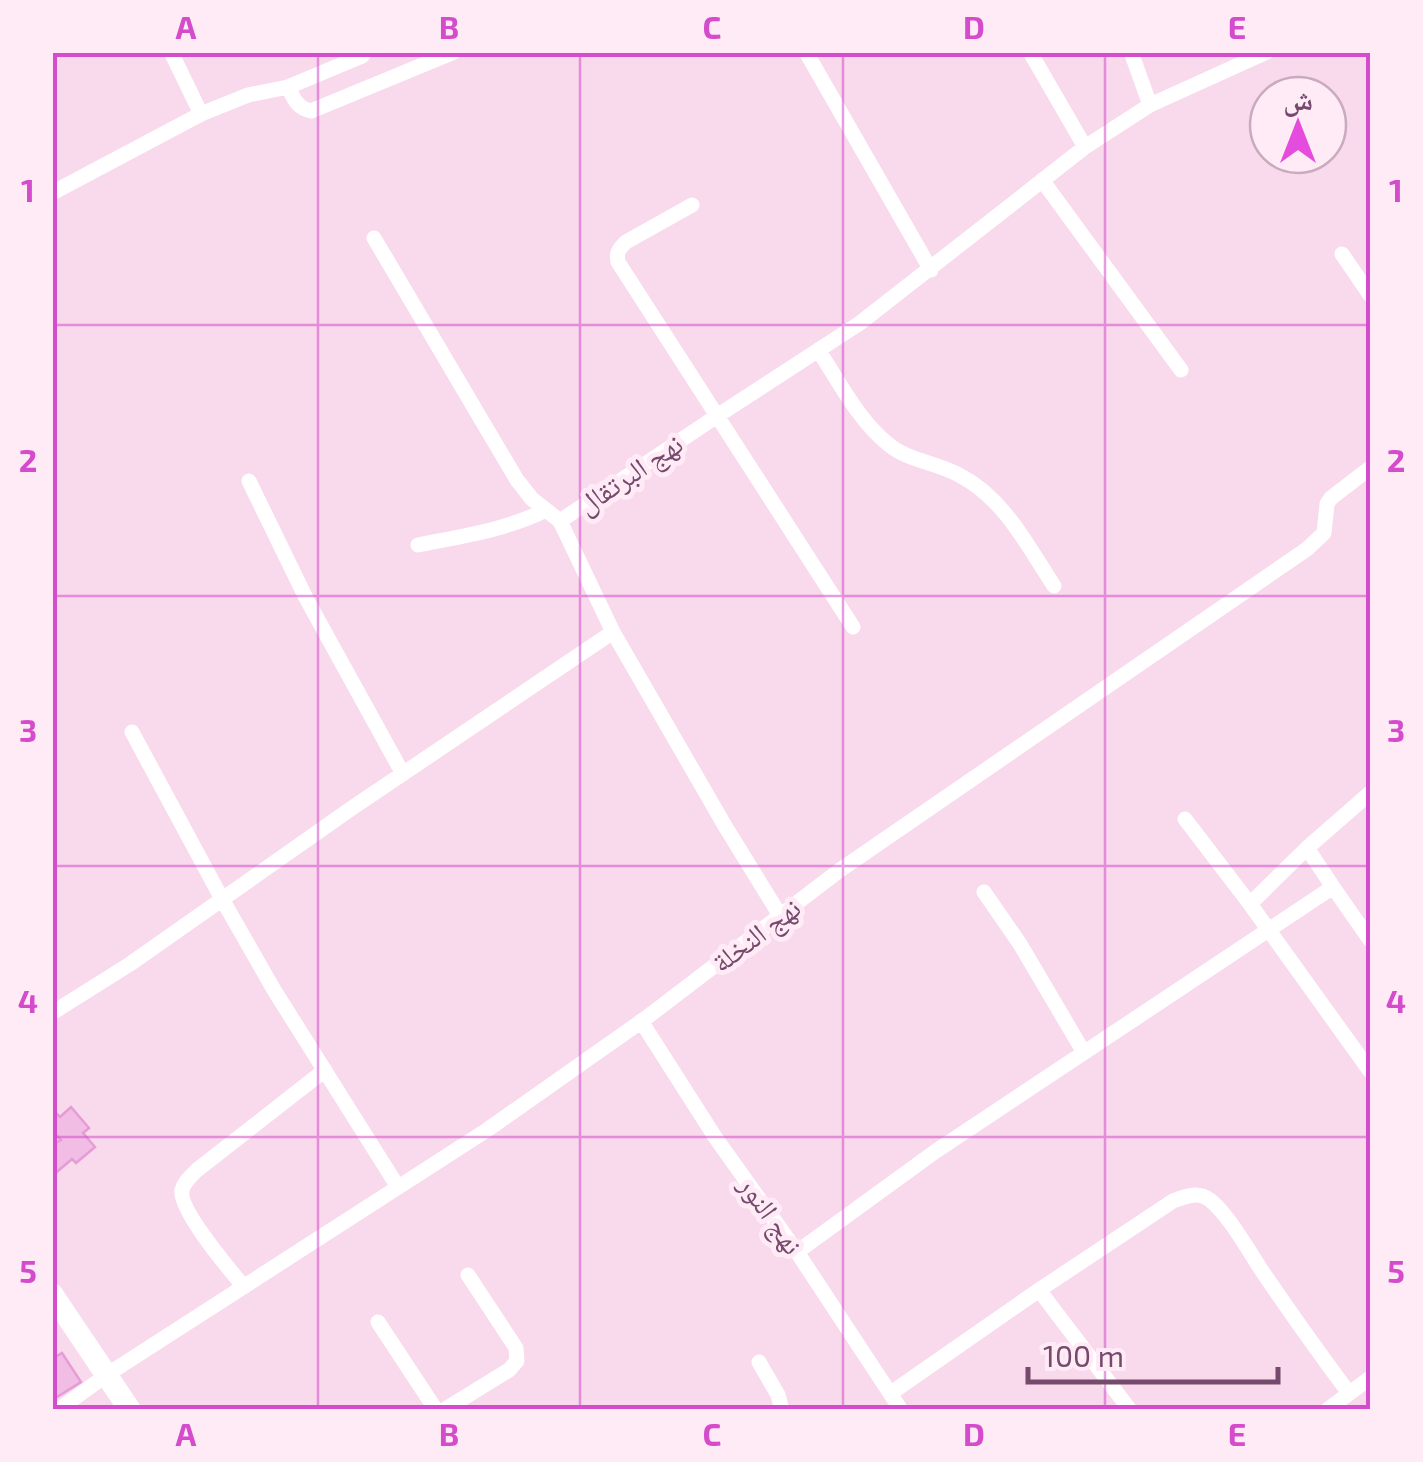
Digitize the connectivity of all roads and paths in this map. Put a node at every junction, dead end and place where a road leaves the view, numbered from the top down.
1 (171, 52) edge
2 (365, 52) edge
3 (454, 52) edge
4 (806, 52) edge
5 (1030, 52) edge
6 (1132, 52) edge
7 (1267, 52) edge
8 (288, 87) junction
9 (1150, 105) junction
10 (201, 114) junction
11 (1085, 147) junction
12 (1042, 180) junction
13 (52, 193) edge
14 (692, 205) dead end
15 (374, 238) dead end
16 (1342, 254) dead end
17 (931, 270) junction
18 (1370, 295) edge
19 (818, 350) junction
20 (1182, 370) dead end
21 (716, 416) junction
22 (1370, 468) edge
23 (249, 480) dead end
24 (546, 510) junction
25 (560, 521) junction
26 (418, 545) dead end
27 (1054, 586) dead end
28 (853, 627) dead end
29 (613, 632) junction
30 (132, 732) dead end
31 (402, 774) junction
32 (1370, 793) edge
33 (1185, 819) dead end
34 (1306, 848) junction
35 (1333, 887) junction
36 (984, 892) dead end
37 (222, 900) junction
38 (1250, 904) junction
39 (781, 916) junction
40 (1268, 928) junction
41 (1370, 940) edge
42 (52, 1013) edge
43 (641, 1021) junction
44 (1083, 1052) junction
45 (326, 1070) junction
46 (1370, 1071) edge
47 (398, 1187) junction
48 (797, 1252) junction
49 (468, 1275) dead end
50 (244, 1287) junction
51 (1038, 1290) junction
52 (52, 1294) edge
53 (378, 1322) dead end
54 (759, 1362) dead end
55 (108, 1374) junction
56 (1370, 1378) edge
57 (891, 1393) junction
58 (1349, 1394) junction
59 (58, 1410) edge
60 (130, 1410) edge
61 (436, 1410) edge
62 (444, 1410) edge
63 (782, 1410) edge
64 (901, 1410) edge
65 (1130, 1410) edge
66 (1326, 1410) edge

1 - 10 street
2 - 8 street
3 - 8 street
4 - 17 street
5 - 11 street
6 - 9 street
7 - 9 street, نهج البرتقال
8 - 10 street
9 - 11 street, نهج البرتقال
10 - 13 street
11 - 12 street, نهج البرتقال
12 - 17 street, نهج البرتقال
12 - 20 street
14 - 21 street
15 - 24 street
16 - 18 street
17 - 19 street, نهج البرتقال
19 - 21 street, نهج البرتقال
19 - 27 street
21 - 25 street, نهج البرتقال
21 - 28 street
22 - 39 street, نهج النخلة
23 - 31 street
24 - 25 street
24 - 26 street
25 - 29 street, نهج البرتقال
29 - 31 street
29 - 39 street, نهج البرتقال
30 - 37 street
31 - 37 street
32 - 34 street
33 - 38 street
34 - 35 street
34 - 38 street
35 - 40 street
35 - 41 street
36 - 44 street
37 - 42 street
37 - 45 street
38 - 40 street
39 - 43 street, نهج النخلة
40 - 44 street
40 - 46 street
43 - 47 street, نهج النخلة
43 - 48 street, نهج النور
44 - 48 street
45 - 47 street
45 - 50 street
47 - 50 street, نهج النخلة
48 - 57 street, نهج النور
49 - 62 street
50 - 55 street, نهج النخلة
51 - 57 street
51 - 58 street
51 - 65 street
52 - 55 main road
53 - 61 street
54 - 63 street
55 - 59 street, نهج النخلة
55 - 60 main road
56 - 58 street
57 - 64 street, نهج النور
58 - 66 street

